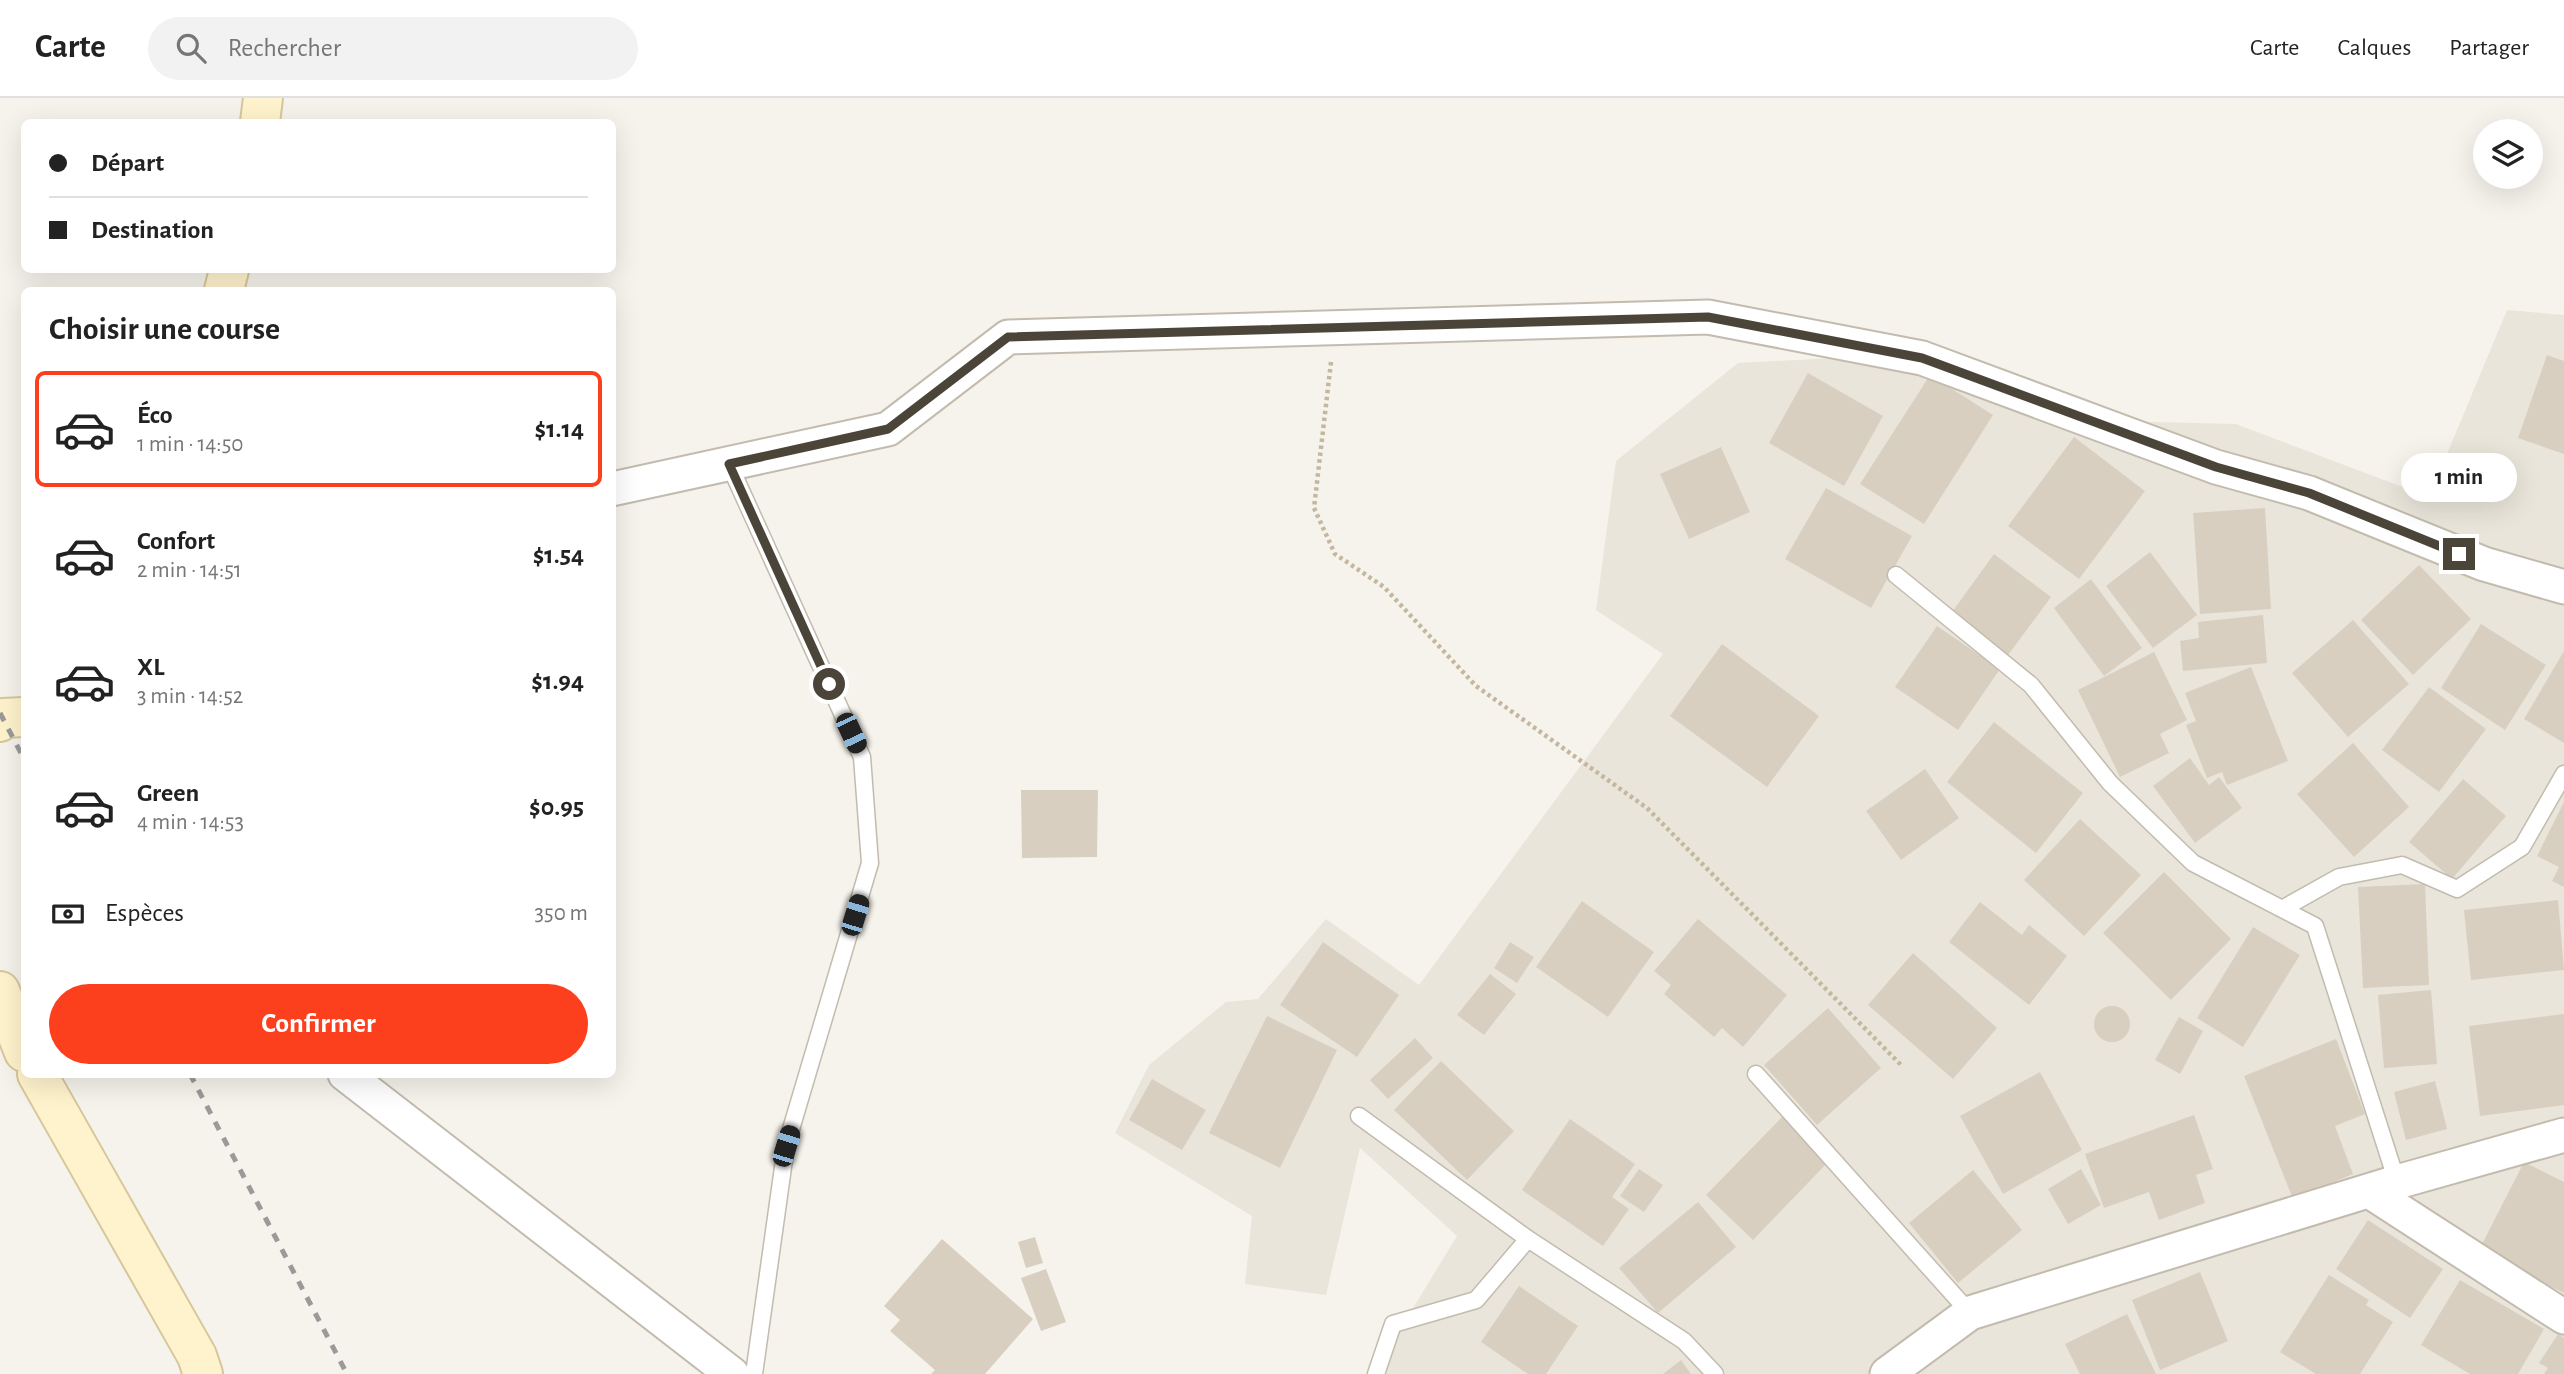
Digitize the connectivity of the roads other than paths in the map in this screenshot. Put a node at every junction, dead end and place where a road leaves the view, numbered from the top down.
1 (263, 98) edge
2 (260, 119) edge
3 (729, 464) junction
4 (616, 488) edge
5 (1896, 575) dead end
6 (2564, 587) edge
7 (21, 717) edge
8 (0, 722) edge
9 (2564, 774) edge
10 (2283, 909) junction
11 (0, 991) edge
12 (21, 1044) edge
13 (1756, 1074) dead end
14 (39, 1078) edge
15 (350, 1078) edge
16 (1359, 1115) dead end
17 (2564, 1135) edge
18 (2383, 1186) junction
19 (1528, 1239) junction
20 (1970, 1313) junction
21 (2564, 1317) edge
22 (203, 1374) edge
23 (732, 1374) edge
24 (754, 1374) edge
25 (1376, 1374) edge
26 (1715, 1374) edge
27 (1887, 1374) edge

1 - 2 street
3 - 4 street
3 - 6 street
3 - 24 lane
5 - 10 lane
7 - 8 street
9 - 10 lane
10 - 18 lane
11 - 12 street
13 - 20 lane
14 - 22 street
15 - 23 street
16 - 19 lane
17 - 18 street
18 - 20 street
18 - 21 street
19 - 25 lane
19 - 26 lane
20 - 27 street

